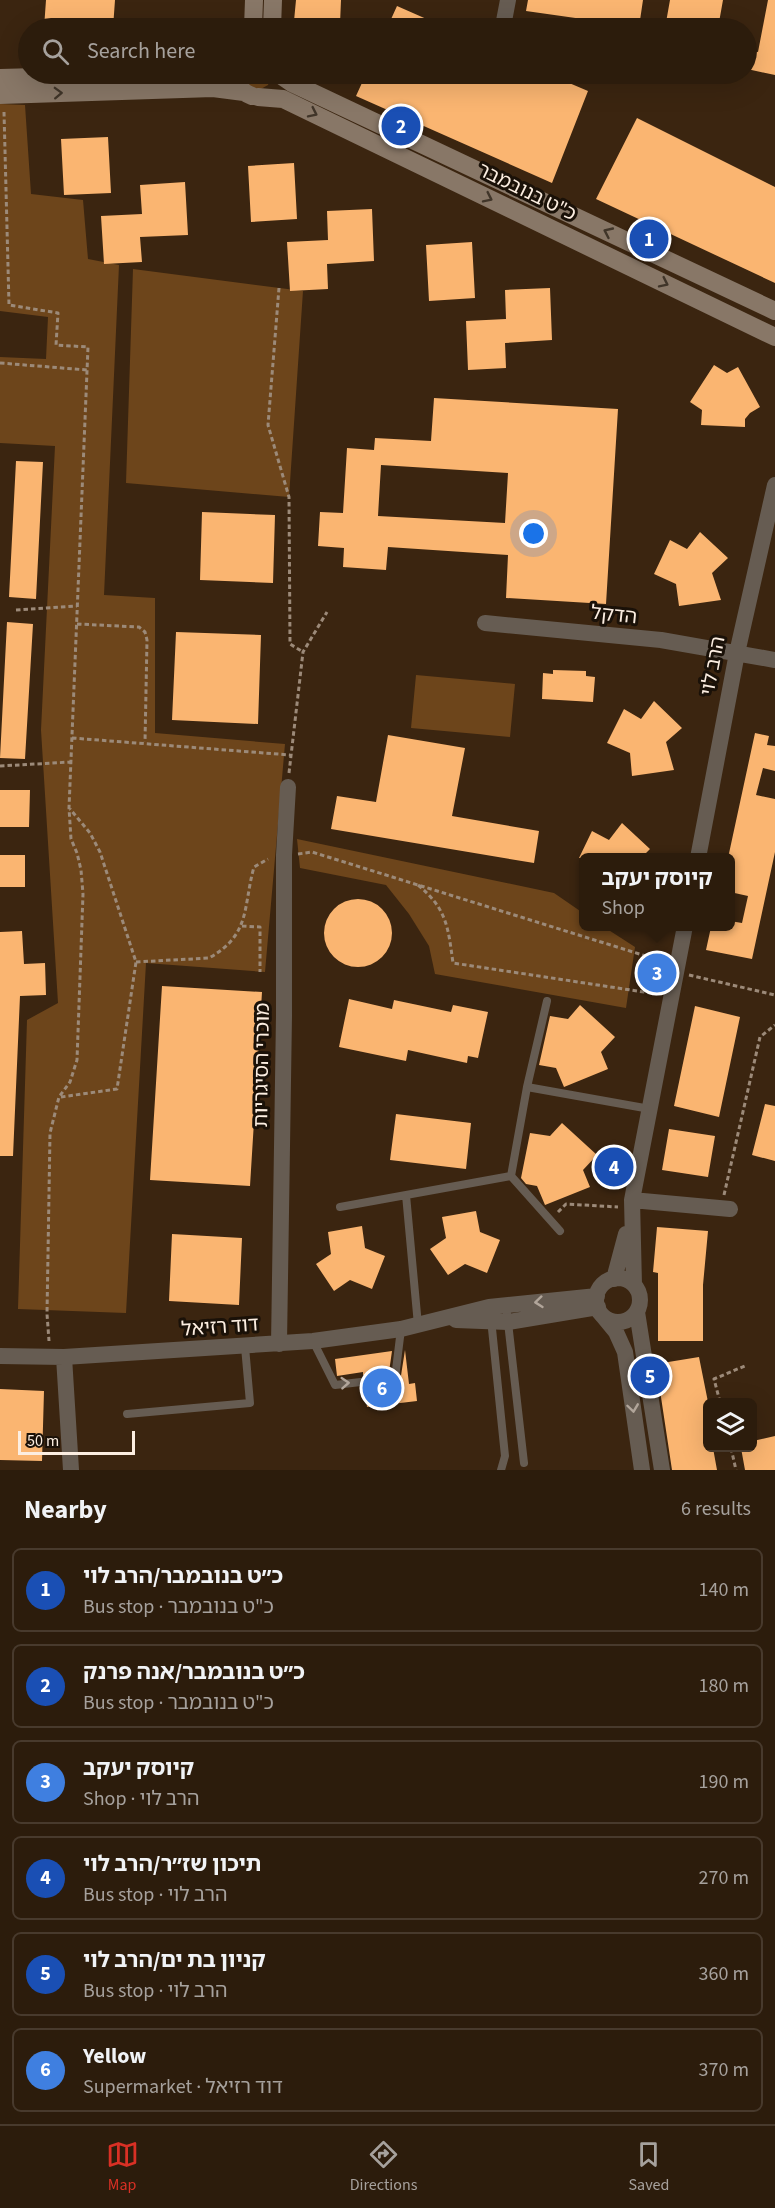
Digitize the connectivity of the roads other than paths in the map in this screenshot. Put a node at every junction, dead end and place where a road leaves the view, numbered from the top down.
1 (254, 0) edge
2 (273, 0) edge
3 (508, 0) edge
4 (253, 18) edge
5 (272, 18) edge
6 (505, 18) edge
7 (49, 84) edge
8 (241, 84) edge
9 (276, 84) edge
10 (296, 84) edge
11 (1, 89) edge
12 (251, 94) junction
13 (775, 311) edge
14 (775, 337) edge
15 (775, 484) edge
16 (486, 623) dead end
17 (737, 653) junction
18 (775, 660) edge
19 (288, 787) road end
20 (699, 853) edge
21 (684, 931) edge
22 (547, 1001) dead end
23 (527, 1087) junction
24 (650, 1109) junction
25 (511, 1176) junction
26 (406, 1195) junction
27 (340, 1207) dead end
28 (631, 1208) junction
29 (725, 1209) road end
30 (560, 1231) dead end
31 (614, 1279) junction
32 (634, 1285) junction
33 (599, 1306) junction
34 (637, 1312) junction
35 (499, 1314) junction
36 (418, 1324) junction
37 (401, 1329) junction
38 (313, 1341) junction
39 (279, 1344) junction
40 (245, 1347) junction
41 (0, 1356) edge
42 (64, 1357) junction
43 (127, 1414) dead end
44 (524, 1462) dead end
45 (71, 1470) edge
46 (501, 1470) edge
47 (642, 1470) edge
48 (662, 1470) edge

1 - 4 street
2 - 5 street
3 - 6 street
7 - 11 street
8 - 12 street
9 - 12 street
13 -> 10 street, כ"ט בנובמבר
11 -> 12 street, כ"ט בנובמבר
12 -> 14 street, כ"ט בנובמבר
15 - 17 street, הרב לוי
16 - 17 street, הדקל
17 - 18 street, הדקל
17 - 20 street, הרב לוי
19 - 39 street, מוכרי הסיגריות
21 - 24 street
22 - 23 lane
23 - 24 lane
23 - 25 lane
24 - 28 street
25 - 26 lane
25 - 30 lane
26 - 27 lane
26 - 36 lane
28 - 29 street
28 - 31 street
28 - 32 street
31 - 32 street
31 - 33 street
32 - 34 street
33 - 34 street
33 - 35 street, דוד רזיאל
33 -> 47 street
34 - 48 street
35 - 36 street, דוד רזיאל
35 - 44 lane
35 - 46 lane
36 - 37 street, דוד רזיאל
37 - 38 street, דוד רזיאל
38 -> 37 lane
38 - 39 street, דוד רזיאל
39 - 40 street, דוד רזיאל
40 - 42 street, דוד רזיאל
40 - 43 lane
41 - 42 street, דוד רזיאל
42 - 45 street

